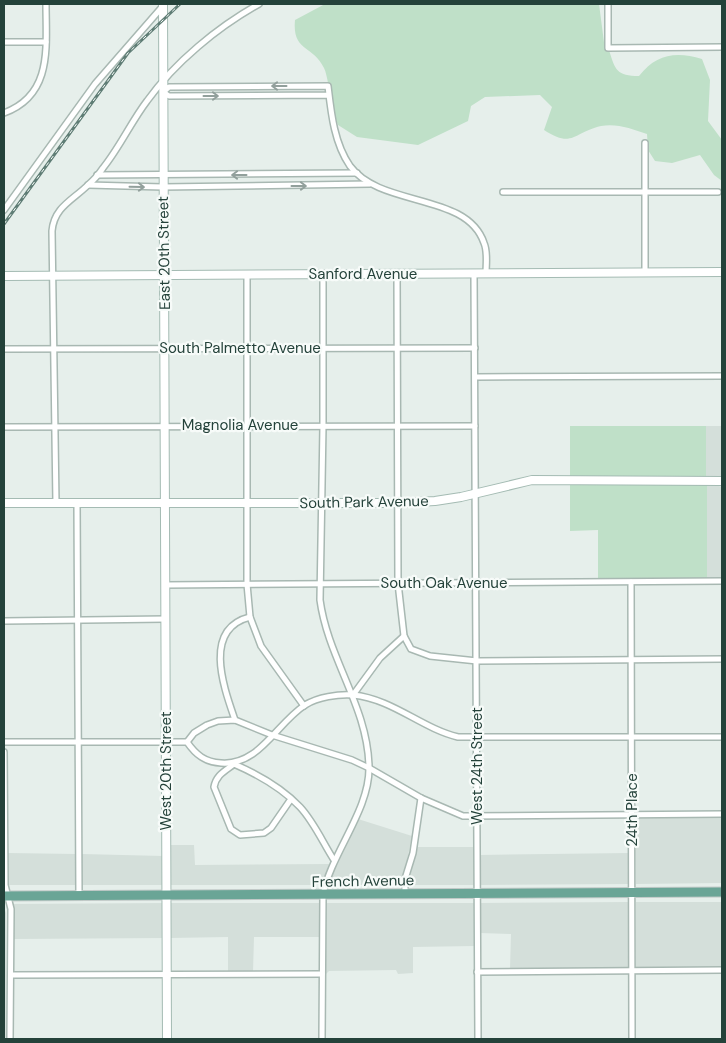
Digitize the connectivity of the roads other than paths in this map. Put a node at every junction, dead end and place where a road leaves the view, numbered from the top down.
1 (46, 4) edge
2 (259, 4) edge
3 (608, 4) edge
4 (164, 5) edge
5 (4, 42) edge
6 (46, 42) junction
7 (722, 47) edge
8 (163, 80) junction
9 (163, 92) junction
10 (329, 95) junction
11 (4, 114) edge
12 (645, 143) dead end
13 (357, 173) junction
14 (97, 175) junction
15 (163, 175) junction
16 (370, 184) junction
17 (88, 186) junction
18 (163, 187) junction
19 (503, 192) dead end
20 (645, 192) junction
21 (718, 192) dead end
22 (4, 210) edge
23 (722, 272) edge
24 (645, 273) junction
25 (246, 274) junction
26 (322, 274) junction
27 (397, 274) junction
28 (474, 274) junction
29 (486, 274) junction
30 (52, 275) junction
31 (164, 275) junction
32 (4, 276) edge
33 (164, 348) junction
34 (246, 348) junction
35 (322, 348) junction
36 (398, 348) junction
37 (475, 348) junction
38 (4, 349) edge
39 (54, 349) junction
40 (722, 376) edge
41 (476, 377) junction
42 (164, 425) junction
43 (247, 425) junction
44 (54, 426) junction
45 (323, 426) junction
46 (398, 426) junction
47 (475, 426) junction
48 (4, 427) edge
49 (722, 481) edge
50 (476, 493) junction
51 (4, 503) edge
52 (56, 503) junction
53 (77, 503) junction
54 (165, 503) junction
55 (247, 503) junction
56 (398, 503) junction
57 (321, 504) junction
58 (722, 581) edge
59 (476, 582) junction
60 (632, 582) junction
61 (398, 583) junction
62 (247, 584) junction
63 (320, 584) junction
64 (166, 585) junction
65 (250, 617) junction
66 (78, 619) junction
67 (166, 619) junction
68 (4, 620) edge
69 (404, 636) junction
70 (722, 659) edge
71 (632, 660) junction
72 (477, 661) junction
73 (352, 695) junction
74 (304, 706) junction
75 (235, 720) junction
76 (272, 735) junction
77 (722, 737) edge
78 (477, 738) junction
79 (632, 738) junction
80 (166, 741) junction
81 (4, 742) edge
82 (78, 742) junction
83 (187, 742) junction
84 (4, 752) edge
85 (234, 764) junction
86 (369, 768) junction
87 (420, 798) junction
88 (291, 799) junction
89 (722, 814) edge
90 (632, 815) junction
91 (477, 816) junction
92 (334, 860) junction
93 (722, 892) edge
94 (633, 893) junction
95 (405, 894) junction
96 (477, 894) junction
97 (323, 895) junction
98 (6, 896) edge
99 (79, 896) junction
100 (167, 896) junction
101 (633, 970) junction
102 (722, 970) edge
103 (477, 972) junction
104 (322, 974) junction
105 (11, 975) junction
106 (167, 975) junction
107 (10, 1039) edge
108 (167, 1039) edge
109 (322, 1039) edge
110 (478, 1039) edge
111 (632, 1039) edge

1 - 6 street
2 - 8 street
3 - 7 street
4 - 8 street, East 20th Street
4 - 22 street
5 - 6 street
6 - 11 street
8 - 9 street, East 20th Street
8 - 14 street
9 -> 10 street
10 -> 9 street
9 - 15 street, East 20th Street
10 - 13 street
12 - 20 street
13 -> 15 street
13 - 16 street
14 - 15 street
14 - 17 street
15 - 18 street, East 20th Street
18 -> 16 street
16 - 29 street
17 -> 18 street
17 - 30 street
18 - 31 street, East 20th Street
19 - 20 street
20 - 21 street
20 - 24 street
23 - 24 street, Sanford Avenue
24 - 29 street, Sanford Avenue
25 - 26 street, Sanford Avenue
25 - 31 street, Sanford Avenue
25 - 34 street
26 - 27 street, Sanford Avenue
26 - 35 street
27 - 28 street, Sanford Avenue
27 - 36 street
28 - 29 street, Sanford Avenue
28 - 37 street, West 24th Street
30 - 31 street, Sanford Avenue
30 - 32 street, Sanford Avenue
30 - 39 street
31 - 33 street, East 20th Street
33 - 34 street, South Palmetto Avenue
33 - 39 street, South Palmetto Avenue
33 - 42 street, East 20th Street
34 - 35 street, South Palmetto Avenue
34 - 43 street
35 - 36 street, South Palmetto Avenue
35 - 45 street
36 - 37 street, South Palmetto Avenue
36 - 46 street
37 - 41 street, West 24th Street
38 - 39 street, South Palmetto Avenue
39 - 44 street
40 - 41 street
41 - 47 street, West 24th Street
42 - 43 street, Magnolia Avenue
42 - 44 street, Magnolia Avenue
42 - 54 street, East 20th Street
43 - 45 street, Magnolia Avenue
43 - 55 street
44 - 48 street, Magnolia Avenue
44 - 52 street
45 - 46 street, Magnolia Avenue
45 - 57 street
46 - 47 street, Magnolia Avenue
46 - 56 street
47 - 50 street, West 24th Street
49 - 50 street, South Park Avenue
50 - 56 street, South Park Avenue
50 - 59 street, West 24th Street
51 - 52 street, South Park Avenue
52 - 53 street, South Park Avenue
53 - 54 street, South Park Avenue
53 - 66 street
54 - 55 street, South Park Avenue
54 - 64 street, West 20th Street
55 - 57 street, South Park Avenue
55 - 62 street
56 - 57 street, South Park Avenue
56 - 61 street
57 - 63 street
58 - 60 street, South Oak Avenue
59 - 60 street, South Oak Avenue
59 - 61 street, South Oak Avenue
59 - 72 street, West 24th Street
60 - 71 street, 24th Place
61 - 63 street, South Oak Avenue
61 - 69 street
62 - 63 street, South Oak Avenue
62 - 64 street, South Oak Avenue
62 - 65 street
63 - 73 street
64 - 67 street, West 20th Street
65 - 74 street
65 - 75 street
66 - 67 street
66 - 68 street
66 - 82 street
67 - 80 street, West 20th Street
69 - 72 street
69 - 73 street
70 - 71 street
71 - 72 street
71 - 79 street, 24th Place
72 - 78 street, West 24th Street
73 - 74 street
73 - 78 street
73 - 86 street
74 - 76 street
75 - 76 street
75 - 83 street
76 - 85 street
76 - 86 street
77 - 79 street
78 - 79 street
78 - 91 street, West 24th Street
79 - 90 street, 24th Place
80 - 82 street
80 - 83 street
80 - 100 street, West 20th Street
81 - 82 street
82 - 99 street
83 - 85 street
84 - 98 street
85 - 88 street
85 - 88 street
86 - 87 street
86 - 92 street
87 - 91 street
87 - 95 street
88 - 92 street
89 - 90 street
90 - 91 street
90 - 94 street, 24th Place
91 - 96 street, West 24th Street
92 - 97 street
93 - 94 main road, French Avenue
94 - 96 main road, French Avenue
94 - 101 street, 24th Place
95 - 96 main road, French Avenue
95 - 97 main road, French Avenue
96 - 103 street, West 24th Street
97 - 100 main road, French Avenue
97 - 104 street
98 - 99 main road, French Avenue
98 - 105 street
99 - 100 main road, French Avenue
100 - 106 street, West 20th Street
101 - 102 street
101 - 103 street
101 - 111 street, 24th Place
103 - 110 street, West 24th Street
104 - 106 street
104 - 109 street
105 - 106 street
105 - 107 street
106 - 108 street, West 20th Street

